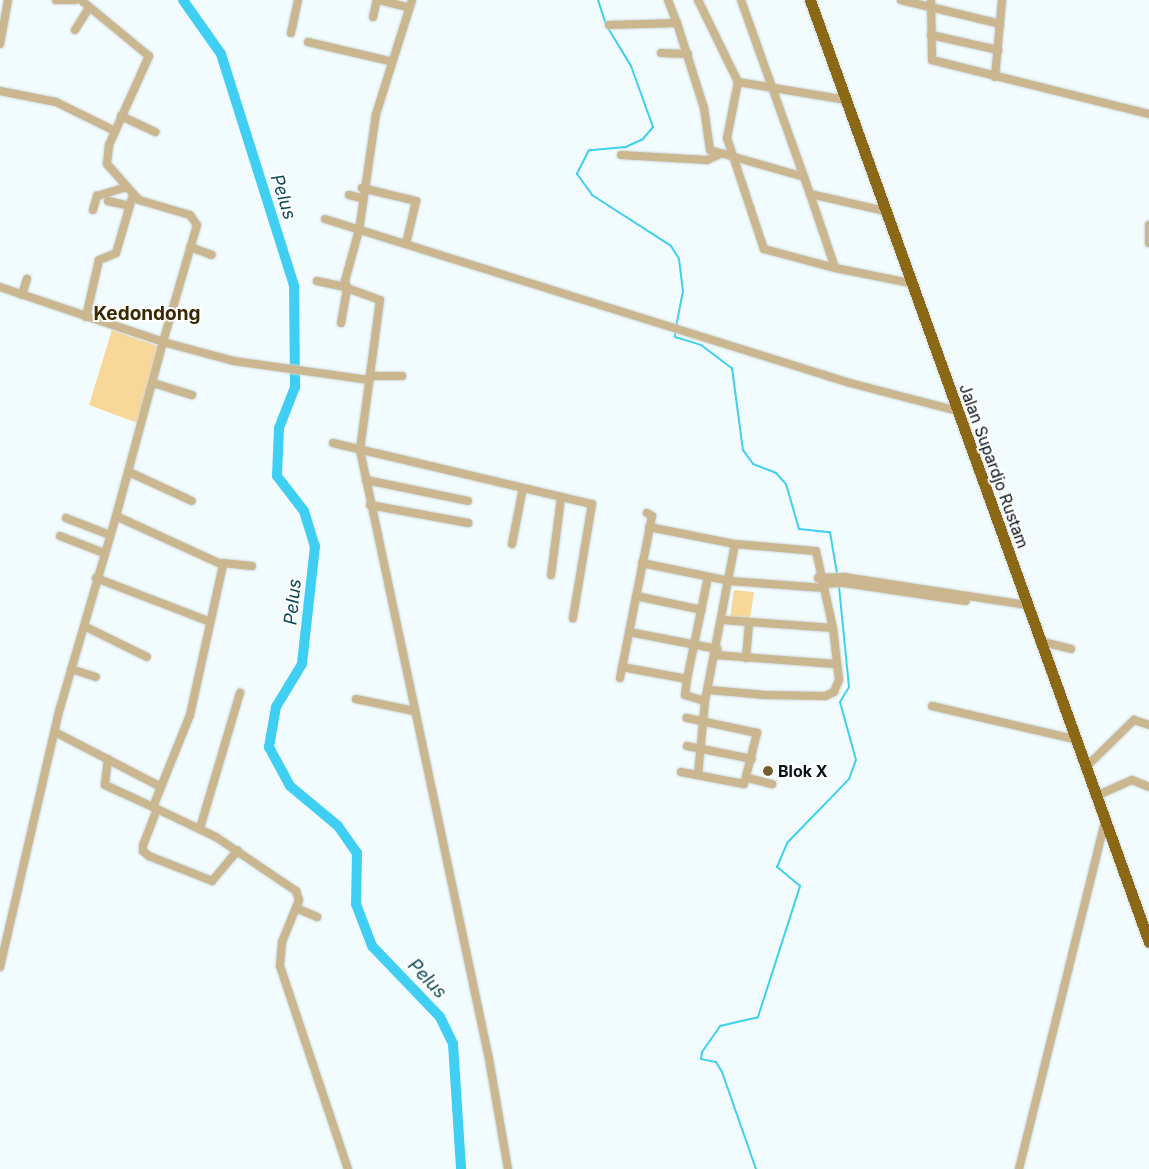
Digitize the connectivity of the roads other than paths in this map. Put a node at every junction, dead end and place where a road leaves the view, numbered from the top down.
1 (8, 0) edge
2 (56, 0) edge
3 (298, 0) edge
4 (378, 0) edge
5 (668, 0) edge
6 (698, 0) edge
7 (741, 0) edge
8 (810, 0) edge
9 (901, 0) edge
10 (1002, 0) edge
11 (80, 1) edge
12 (409, 3) edge
13 (931, 4) edge
14 (88, 9) junction
15 (373, 17) dead end
16 (677, 23) junction
17 (1000, 24) junction
18 (609, 25) dead end
19 (75, 30) dead end
20 (291, 33) dead end
21 (931, 35) junction
22 (308, 42) dead end
23 (0, 44) edge
24 (998, 50) junction
25 (661, 53) dead end
26 (688, 54) junction
27 (389, 61) junction
28 (995, 78) junction
29 (738, 82) junction
30 (771, 89) junction
31 (0, 91) edge
32 (847, 100) junction
33 (1149, 114) edge
34 (122, 116) junction
35 (115, 131) junction
36 (156, 132) dead end
37 (621, 155) dead end
38 (718, 156) junction
39 (734, 160) junction
40 (804, 177) junction
41 (126, 187) junction
42 (362, 188) junction
43 (810, 194) junction
44 (133, 195) junction
45 (348, 196) dead end
46 (361, 198) junction
47 (108, 201) dead end
48 (129, 206) junction
49 (93, 210) dead end
50 (885, 211) junction
51 (324, 219) dead end
52 (1149, 225) edge
53 (359, 230) junction
54 (1149, 243) edge
55 (406, 244) junction
56 (190, 247) junction
57 (212, 255) dead end
58 (835, 268) junction
59 (27, 278) dead end
60 (317, 280) dead end
61 (910, 283) junction
62 (0, 286) edge
63 (347, 288) junction
64 (22, 295) junction
65 (86, 317) junction
66 (341, 323) dead end
67 (163, 342) junction
68 (402, 376) dead end
69 (371, 378) junction
70 (153, 383) junction
71 (192, 395) dead end
72 (958, 411) junction
73 (332, 444) dead end
74 (360, 450) junction
75 (129, 472) junction
76 (366, 480) junction
77 (523, 488) junction
78 (561, 498) junction
79 (192, 501) dead end
80 (468, 501) dead end
81 (370, 505) junction
82 (647, 513) dead end
83 (116, 516) junction
84 (66, 518) dead end
85 (468, 523) dead end
86 (649, 527) junction
87 (110, 535) junction
88 (60, 536) dead end
89 (512, 544) dead end
90 (735, 544) junction
91 (104, 553) junction
92 (223, 563) junction
93 (642, 563) junction
94 (252, 566) dead end
95 (551, 575) dead end
96 (708, 577) junction
97 (96, 578) junction
98 (730, 581) junction
99 (822, 584) junction
100 (636, 596) junction
101 (1026, 607) junction
102 (702, 610) junction
103 (573, 618) dead end
104 (208, 620) junction
105 (722, 620) junction
106 (749, 622) junction
107 (84, 626) junction
108 (834, 628) junction
109 (629, 632) junction
110 (1039, 641) junction
111 (695, 646) junction
112 (1071, 649) dead end
113 (717, 652) junction
114 (146, 657) dead end
115 (746, 658) junction
116 (836, 664) junction
117 (622, 667) junction
118 (71, 669) junction
119 (96, 677) dead end
120 (620, 678) dead end
121 (688, 679) junction
122 (709, 690) junction
123 (240, 693) dead end
124 (356, 699) dead end
125 (706, 701) junction
126 (932, 706) dead end
127 (414, 711) junction
128 (687, 718) dead end
129 (705, 720) junction
130 (1149, 725) edge
131 (55, 732) junction
132 (1074, 739) junction
133 (687, 746) dead end
134 (702, 749) junction
135 (108, 759) junction
136 (752, 759) junction
137 (1085, 768) junction
138 (681, 772) dead end
139 (698, 775) junction
140 (748, 778) junction
141 (772, 784) dead end
142 (159, 786) junction
143 (1149, 787) edge
144 (1096, 796) junction
145 (155, 808) junction
146 (1104, 821) junction
147 (200, 828) junction
148 (238, 850) junction
149 (296, 908) junction
150 (317, 918) dead end
151 (1149, 942) edge
152 (0, 967) edge
153 (348, 1169) edge
154 (508, 1169) edge
155 (1019, 1169) edge

1 - 23 street
2 - 11 street
3 - 20 street
4 - 12 street
4 - 15 street
5 - 16 street
6 - 29 street
7 - 30 street
8 - 32 highway, Jalan Supardjo Rustam
9 - 13 street
10 - 17 street
11 - 14 street
12 - 27 street
13 - 17 street
13 - 21 street
14 - 19 street
14 - 34 street
16 - 18 street
16 - 26 street
17 - 24 street
21 - 24 street
21 - 28 street
22 - 27 street
24 - 28 street
25 - 26 street
26 - 38 street
27 - 42 street
28 - 33 street
29 - 30 street
29 - 39 street
30 - 32 street
30 - 40 street
31 - 35 street
32 - 50 highway, Jalan Supardjo Rustam
34 - 35 street
34 - 36 street
35 - 41 street
37 - 38 street
38 - 39 street
39 - 40 street
39 - 58 street
40 - 43 street
41 - 44 street
41 - 49 street
42 - 46 street
42 - 55 street
43 - 50 street
43 - 58 street
44 - 48 street
44 - 56 street
45 - 46 street
46 - 53 street
47 - 48 street
48 - 65 street
50 - 61 highway, Jalan Supardjo Rustam
51 - 53 street
52 - 54 street
53 - 55 street
53 - 63 street
55 - 72 street
56 - 57 street
56 - 67 street
58 - 61 street
59 - 64 street
60 - 63 street
61 - 72 highway, Jalan Supardjo Rustam
62 - 64 street
63 - 66 street
63 - 69 street
64 - 65 street
65 - 67 street
67 - 69 street
67 - 70 street
68 - 69 street
69 - 74 street
70 - 71 street
70 - 75 street
72 - 101 highway, Jalan Supardjo Rustam
73 - 74 street
74 - 76 street
74 - 77 street
75 - 79 street
75 - 83 street
76 - 80 street
76 - 81 street
77 - 78 street
77 - 89 street
78 - 95 street
78 - 103 street
81 - 85 street
81 - 127 street
82 - 86 street
83 - 87 street
83 - 92 street
84 - 87 street
86 - 90 street
86 - 93 street
87 - 91 street
88 - 91 street
90 - 98 street
90 - 99 street
91 - 97 street
92 - 94 street
92 - 104 street
93 - 96 street
93 - 100 street
96 - 98 street
96 - 102 street
97 - 104 street
97 - 107 street
98 - 99 street
98 - 105 street
99 - 101 street
99 - 108 street
100 - 102 street
100 - 109 street
101 - 110 highway, Jalan Supardjo Rustam
102 - 111 street
104 - 142 street
105 - 106 street
105 - 113 street
106 - 108 street
106 - 115 street
107 - 114 street
107 - 118 street
108 - 116 street
109 - 111 street
109 - 117 street
110 - 112 street
110 - 132 highway, Jalan Supardjo Rustam
111 - 113 street
111 - 121 street
113 - 115 street
113 - 122 street
115 - 116 street
116 - 122 street
117 - 120 street
117 - 121 street
118 - 119 street
118 - 131 street
121 - 125 street
122 - 125 street
123 - 147 street
124 - 127 street
125 - 129 street
126 - 132 street
127 - 154 street
128 - 129 street
129 - 134 street
129 - 136 street
130 - 137 street
131 - 135 street
131 - 152 street
132 - 137 highway, Jalan Supardjo Rustam
133 - 134 street
134 - 136 street
134 - 139 street
135 - 142 street
135 - 145 street
136 - 140 street
137 - 144 highway, Jalan Supardjo Rustam
138 - 139 street
139 - 140 street
140 - 141 street
142 - 145 street
143 - 144 street
144 - 146 highway, Jalan Supardjo Rustam
145 - 147 street
145 - 148 street
146 - 151 highway, Jalan Supardjo Rustam
146 - 155 street
147 - 148 street
148 - 149 street
149 - 150 street
149 - 153 street

